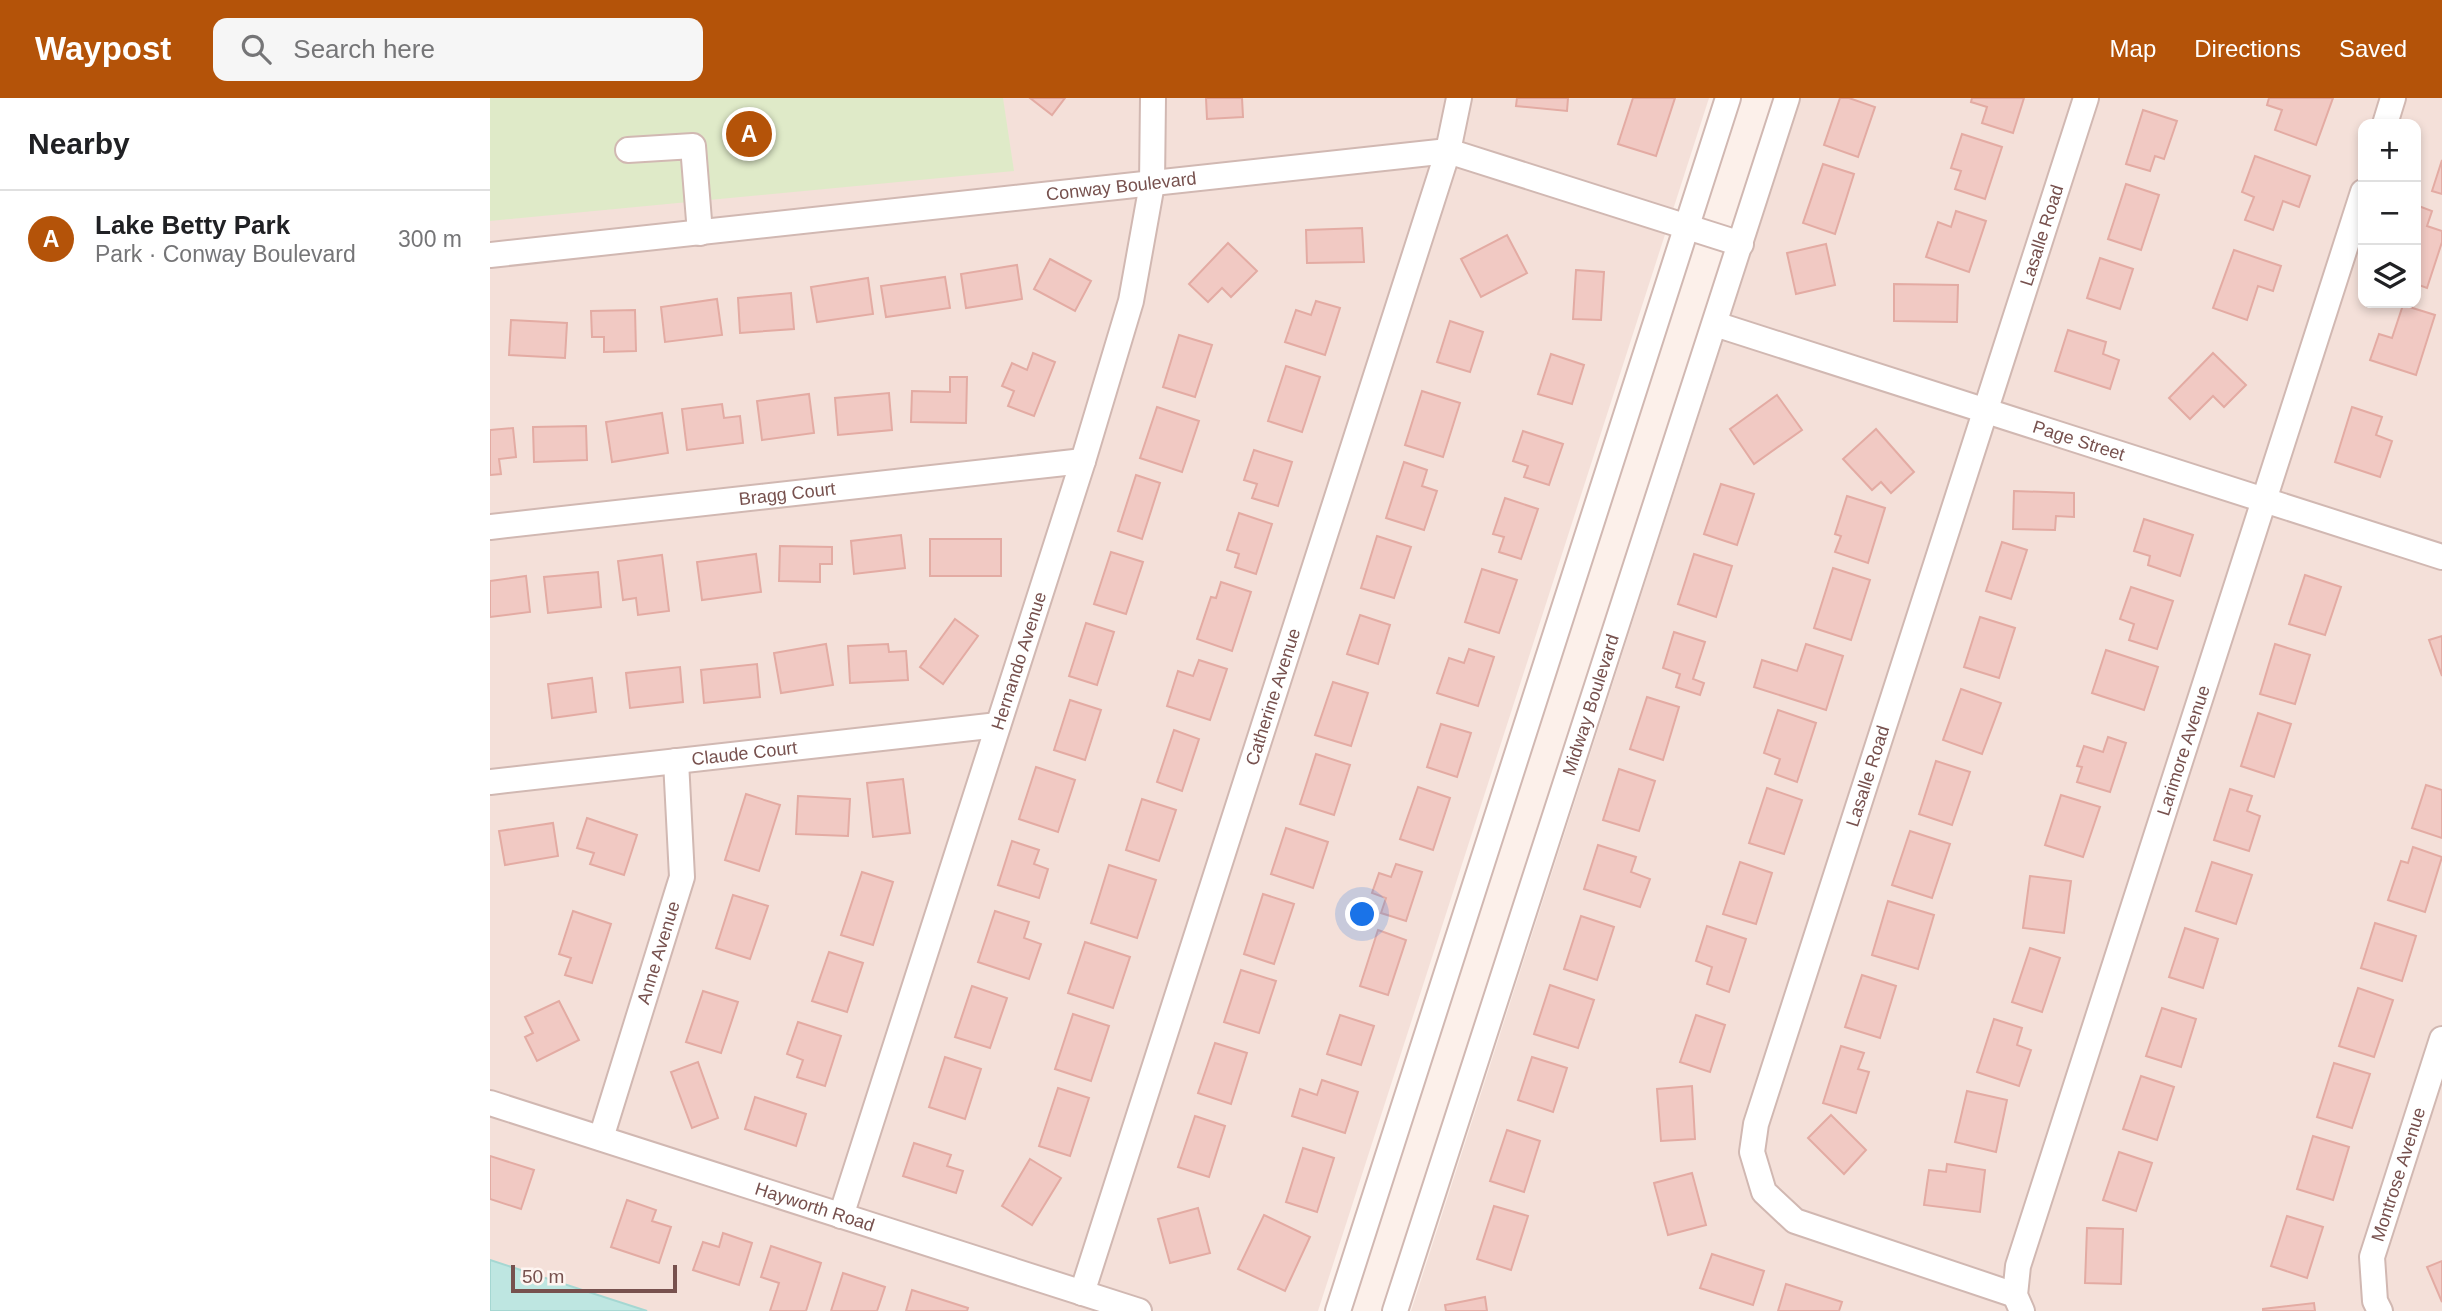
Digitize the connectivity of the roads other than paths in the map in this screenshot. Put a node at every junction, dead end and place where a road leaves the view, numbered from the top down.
1 (1153, 98) edge
2 (1459, 98) edge
3 (1728, 98) edge
4 (1787, 98) edge
5 (2086, 98) edge
6 (2393, 98) edge
7 (2387, 119) edge
8 (628, 150) dead end
9 (1448, 151) junction
10 (1152, 184) junction
11 (2358, 208) edge
12 (1687, 226) junction
13 (701, 233) junction
14 (1741, 244) junction
15 (490, 255) edge
16 (1715, 324) junction
17 (1986, 410) junction
18 (1083, 461) junction
19 (2265, 500) junction
20 (490, 527) edge
21 (2442, 557) edge
22 (998, 725) junction
23 (676, 761) junction
24 (490, 782) edge
25 (2442, 1039) edge
26 (490, 1103) edge
27 (601, 1138) junction
28 (841, 1216) junction
29 (1082, 1293) junction
30 (2019, 1303) edge
31 (1139, 1311) edge
32 (1338, 1311) edge
33 (1395, 1311) edge
34 (2380, 1311) edge

1 - 10 street, Hernando Avenue
2 - 9 street, Catherine Avenue
3 - 12 street
4 - 14 street, Midway Boulevard
5 - 17 street, Lasalle Road
6 - 7 street
8 - 13 street
9 - 10 street, Conway Boulevard
9 - 12 street, Conway Boulevard
9 - 29 street, Catherine Avenue
10 - 13 street, Conway Boulevard
10 - 18 street, Hernando Avenue
11 - 19 street, Larimore Avenue
12 - 14 street, Conway Boulevard
12 - 32 street
13 - 15 street, Conway Boulevard
14 - 16 street, Midway Boulevard
16 - 17 street, Page Street
16 - 33 street, Midway Boulevard
17 - 19 street, Page Street
17 - 30 street, Lasalle Road
18 - 20 street, Bragg Court
18 - 22 street, Hernando Avenue
19 - 21 street, Page Street
19 - 30 street, Larimore Avenue
22 - 23 street, Claude Court
22 - 28 street, Hernando Avenue
23 - 24 street, Claude Court
23 - 27 street, Anne Avenue
25 - 34 street, Montrose Avenue
26 - 27 street, Hayworth Road
27 - 28 street, Hayworth Road
28 - 29 street, Hayworth Road
29 - 31 street, Hayworth Road

